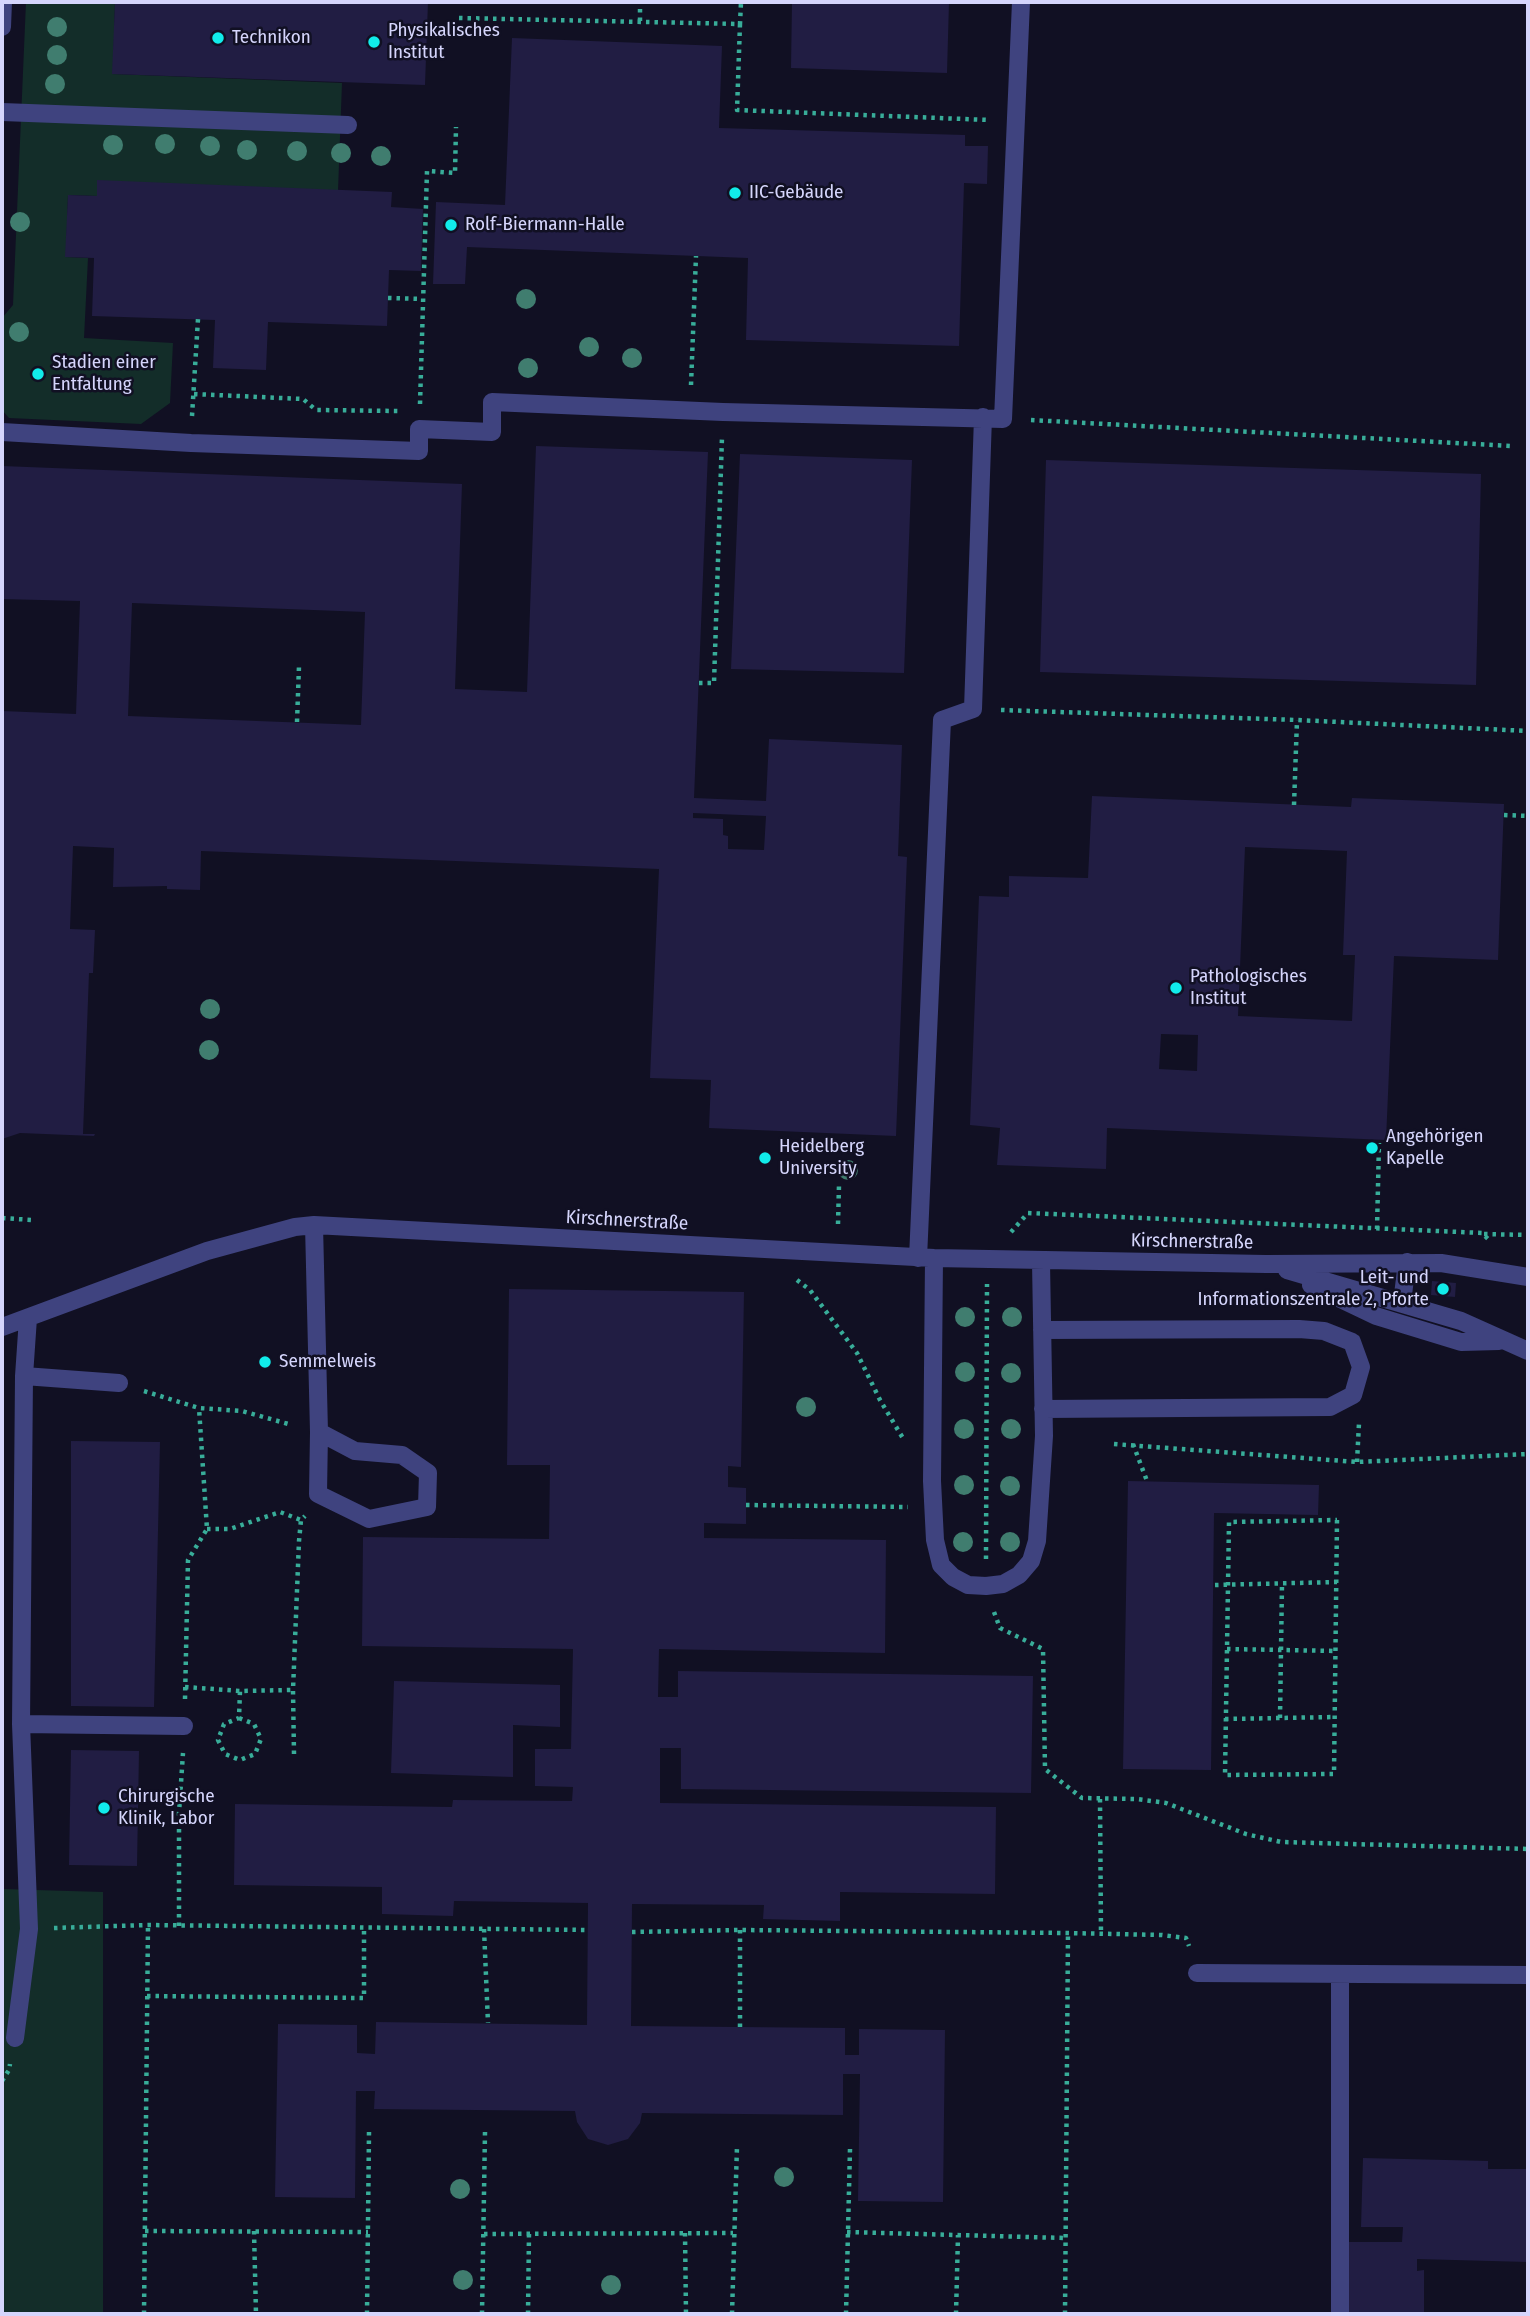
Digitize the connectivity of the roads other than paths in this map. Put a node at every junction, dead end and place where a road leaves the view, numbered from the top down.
1 (3, 2) edge
2 (1021, 2) edge
3 (2, 27) edge
4 (2, 112) edge
5 (348, 125) dead end
6 (983, 417) junction
7 (2, 432) edge
8 (314, 1225) junction
9 (926, 1258) junction
10 (1041, 1262) junction
11 (1407, 1262) junction
12 (1266, 1264) junction
13 (1528, 1277) edge
14 (1402, 1303) junction
15 (28, 1318) junction
16 (2, 1327) edge
17 (1042, 1330) junction
18 (1505, 1341) junction
19 (1528, 1351) edge
20 (24, 1376) junction
21 (119, 1383) road end
22 (1043, 1409) junction
23 (319, 1432) junction
24 (21, 1724) junction
25 (184, 1727) road end
26 (1197, 1973) road end
27 (1340, 1974) junction
28 (1528, 1975) edge
29 (15, 2038) dead end
30 (1340, 2314) edge

1 - 3 street
2 - 6 street
4 - 5 street
6 - 7 street
6 - 9 street
8 - 9 street, Kirschnerstraße
8 - 15 street, Kirschnerstraße
8 - 23 street
9 - 10 street, Kirschnerstraße
9 - 22 street
10 - 12 street, Kirschnerstraße
10 - 17 street
11 - 12 street, Kirschnerstraße
11 - 13 street, Kirschnerstraße
11 - 14 street
12 - 14 street, Kirschnerstraße
12 - 18 street
14 - 18 street, Kirschnerstraße
15 - 16 street, Kirschnerstraße
15 - 20 street
17 - 22 street
17 - 22 street
18 - 19 street, Kirschnerstraße
20 - 21 street
20 - 24 street
23 - 23 street
24 - 25 street
24 - 29 street
26 - 27 street
27 - 28 street
27 - 30 street

